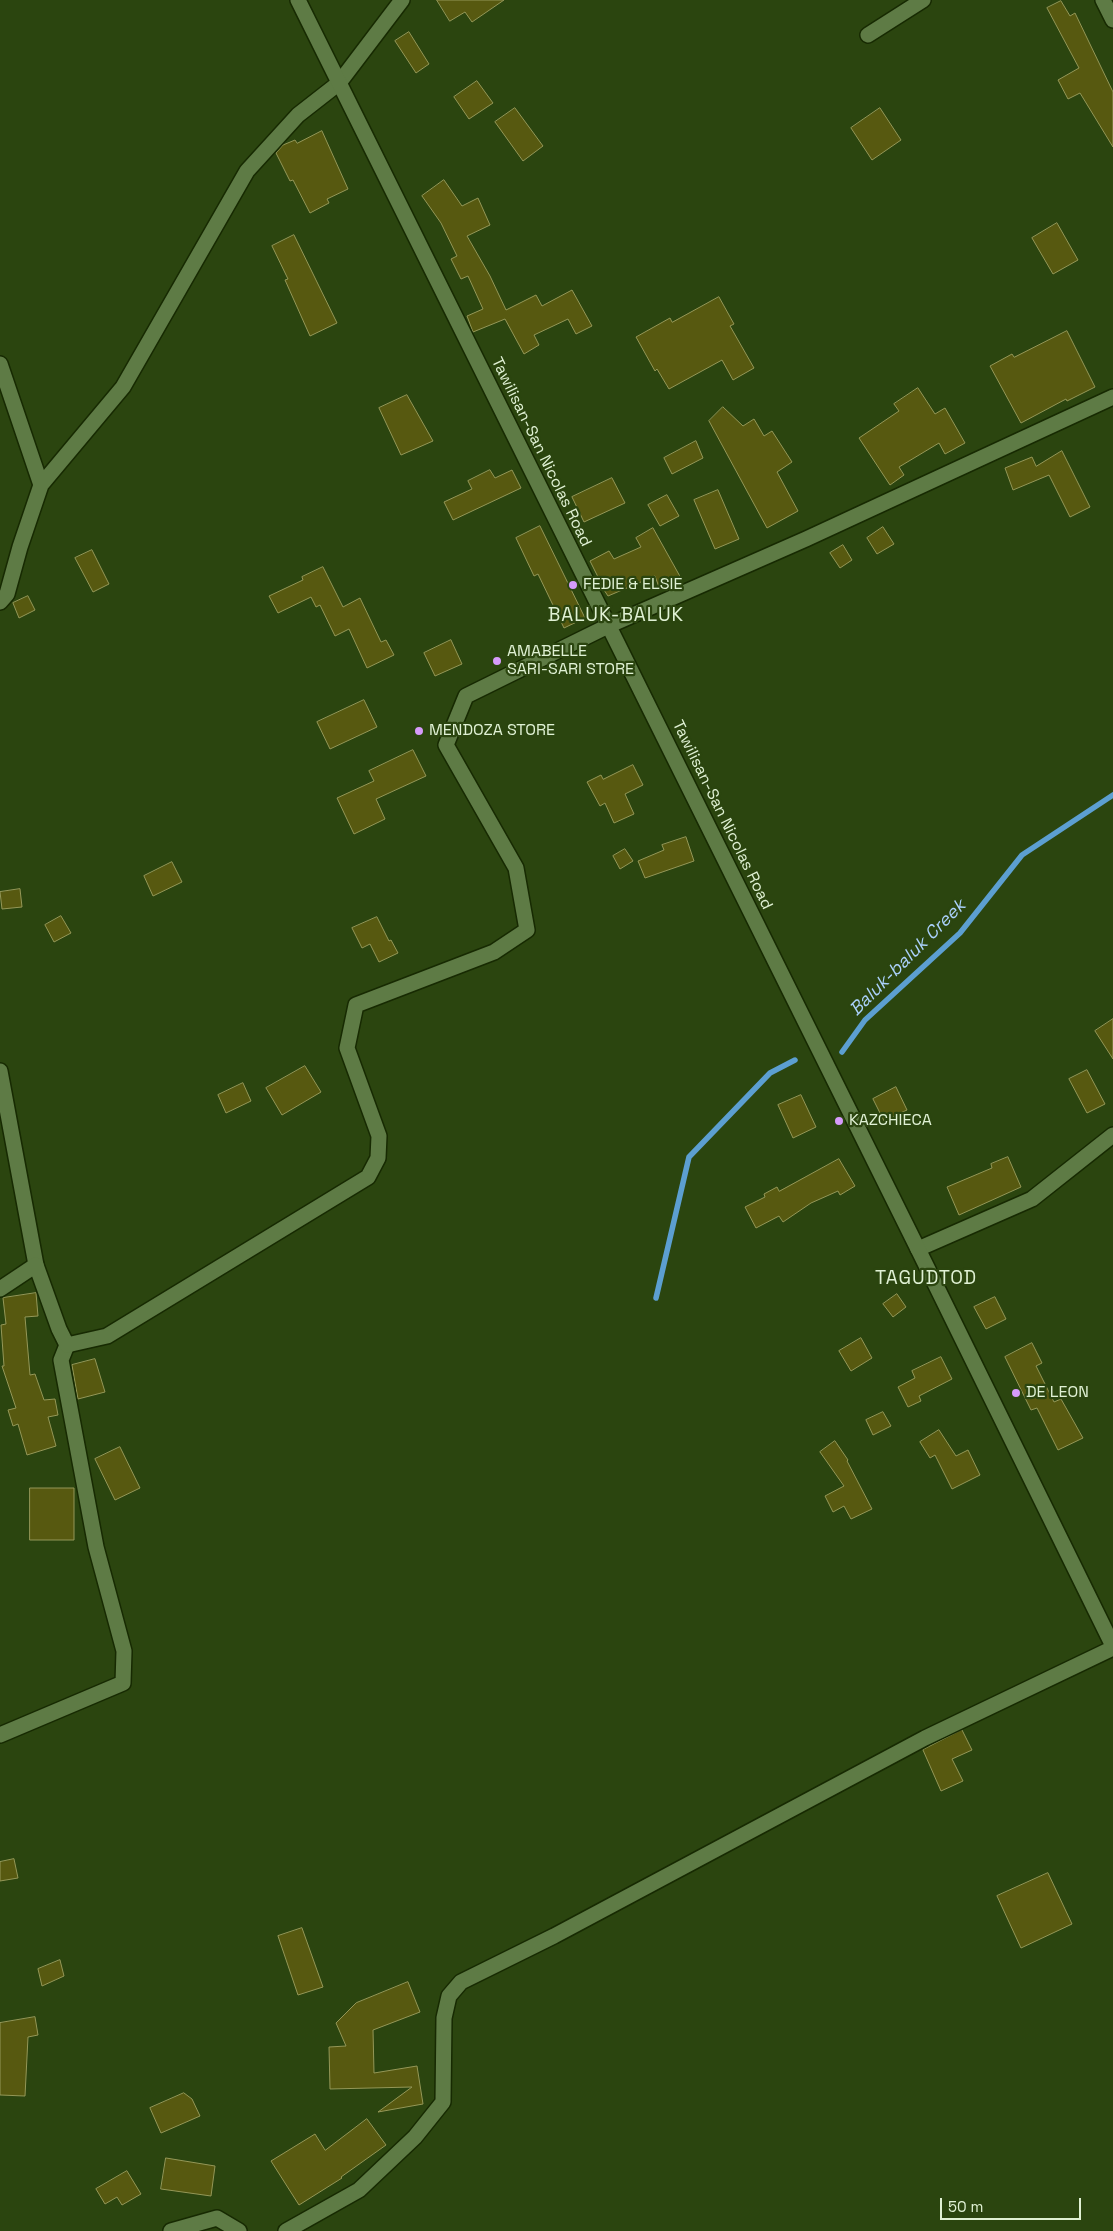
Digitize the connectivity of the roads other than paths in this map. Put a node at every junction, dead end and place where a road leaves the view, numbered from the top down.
1 (298, 0) edge
2 (402, 0) edge
3 (923, 0) edge
4 (1103, 0) edge
5 (1113, 20) edge
6 (868, 36) dead end
7 (339, 83) junction
8 (0, 364) edge
9 (1113, 397) edge
10 (41, 485) junction
11 (0, 602) edge
12 (608, 626) junction
13 (0, 1071) edge
14 (1113, 1135) edge
15 (918, 1250) junction
16 (36, 1265) junction
17 (0, 1289) edge
18 (67, 1345) junction
19 (1113, 1647) edge
20 (0, 1735) edge
21 (171, 2231) edge
22 (239, 2231) edge
23 (286, 2231) edge

1 - 7 street, Tawilisan-San Nicolas Road
2 - 7 street
3 - 6 street
4 - 5 street
7 - 10 street
7 - 12 street, Tawilisan-San Nicolas Road
8 - 10 street
9 - 12 street
10 - 11 street
12 - 15 street, Tawilisan-San Nicolas Road
12 - 18 street
13 - 16 street
14 - 15 street
15 - 19 street, Tawilisan-San Nicolas Road
16 - 17 street
16 - 18 street
18 - 20 street
19 - 23 street
21 - 22 street

